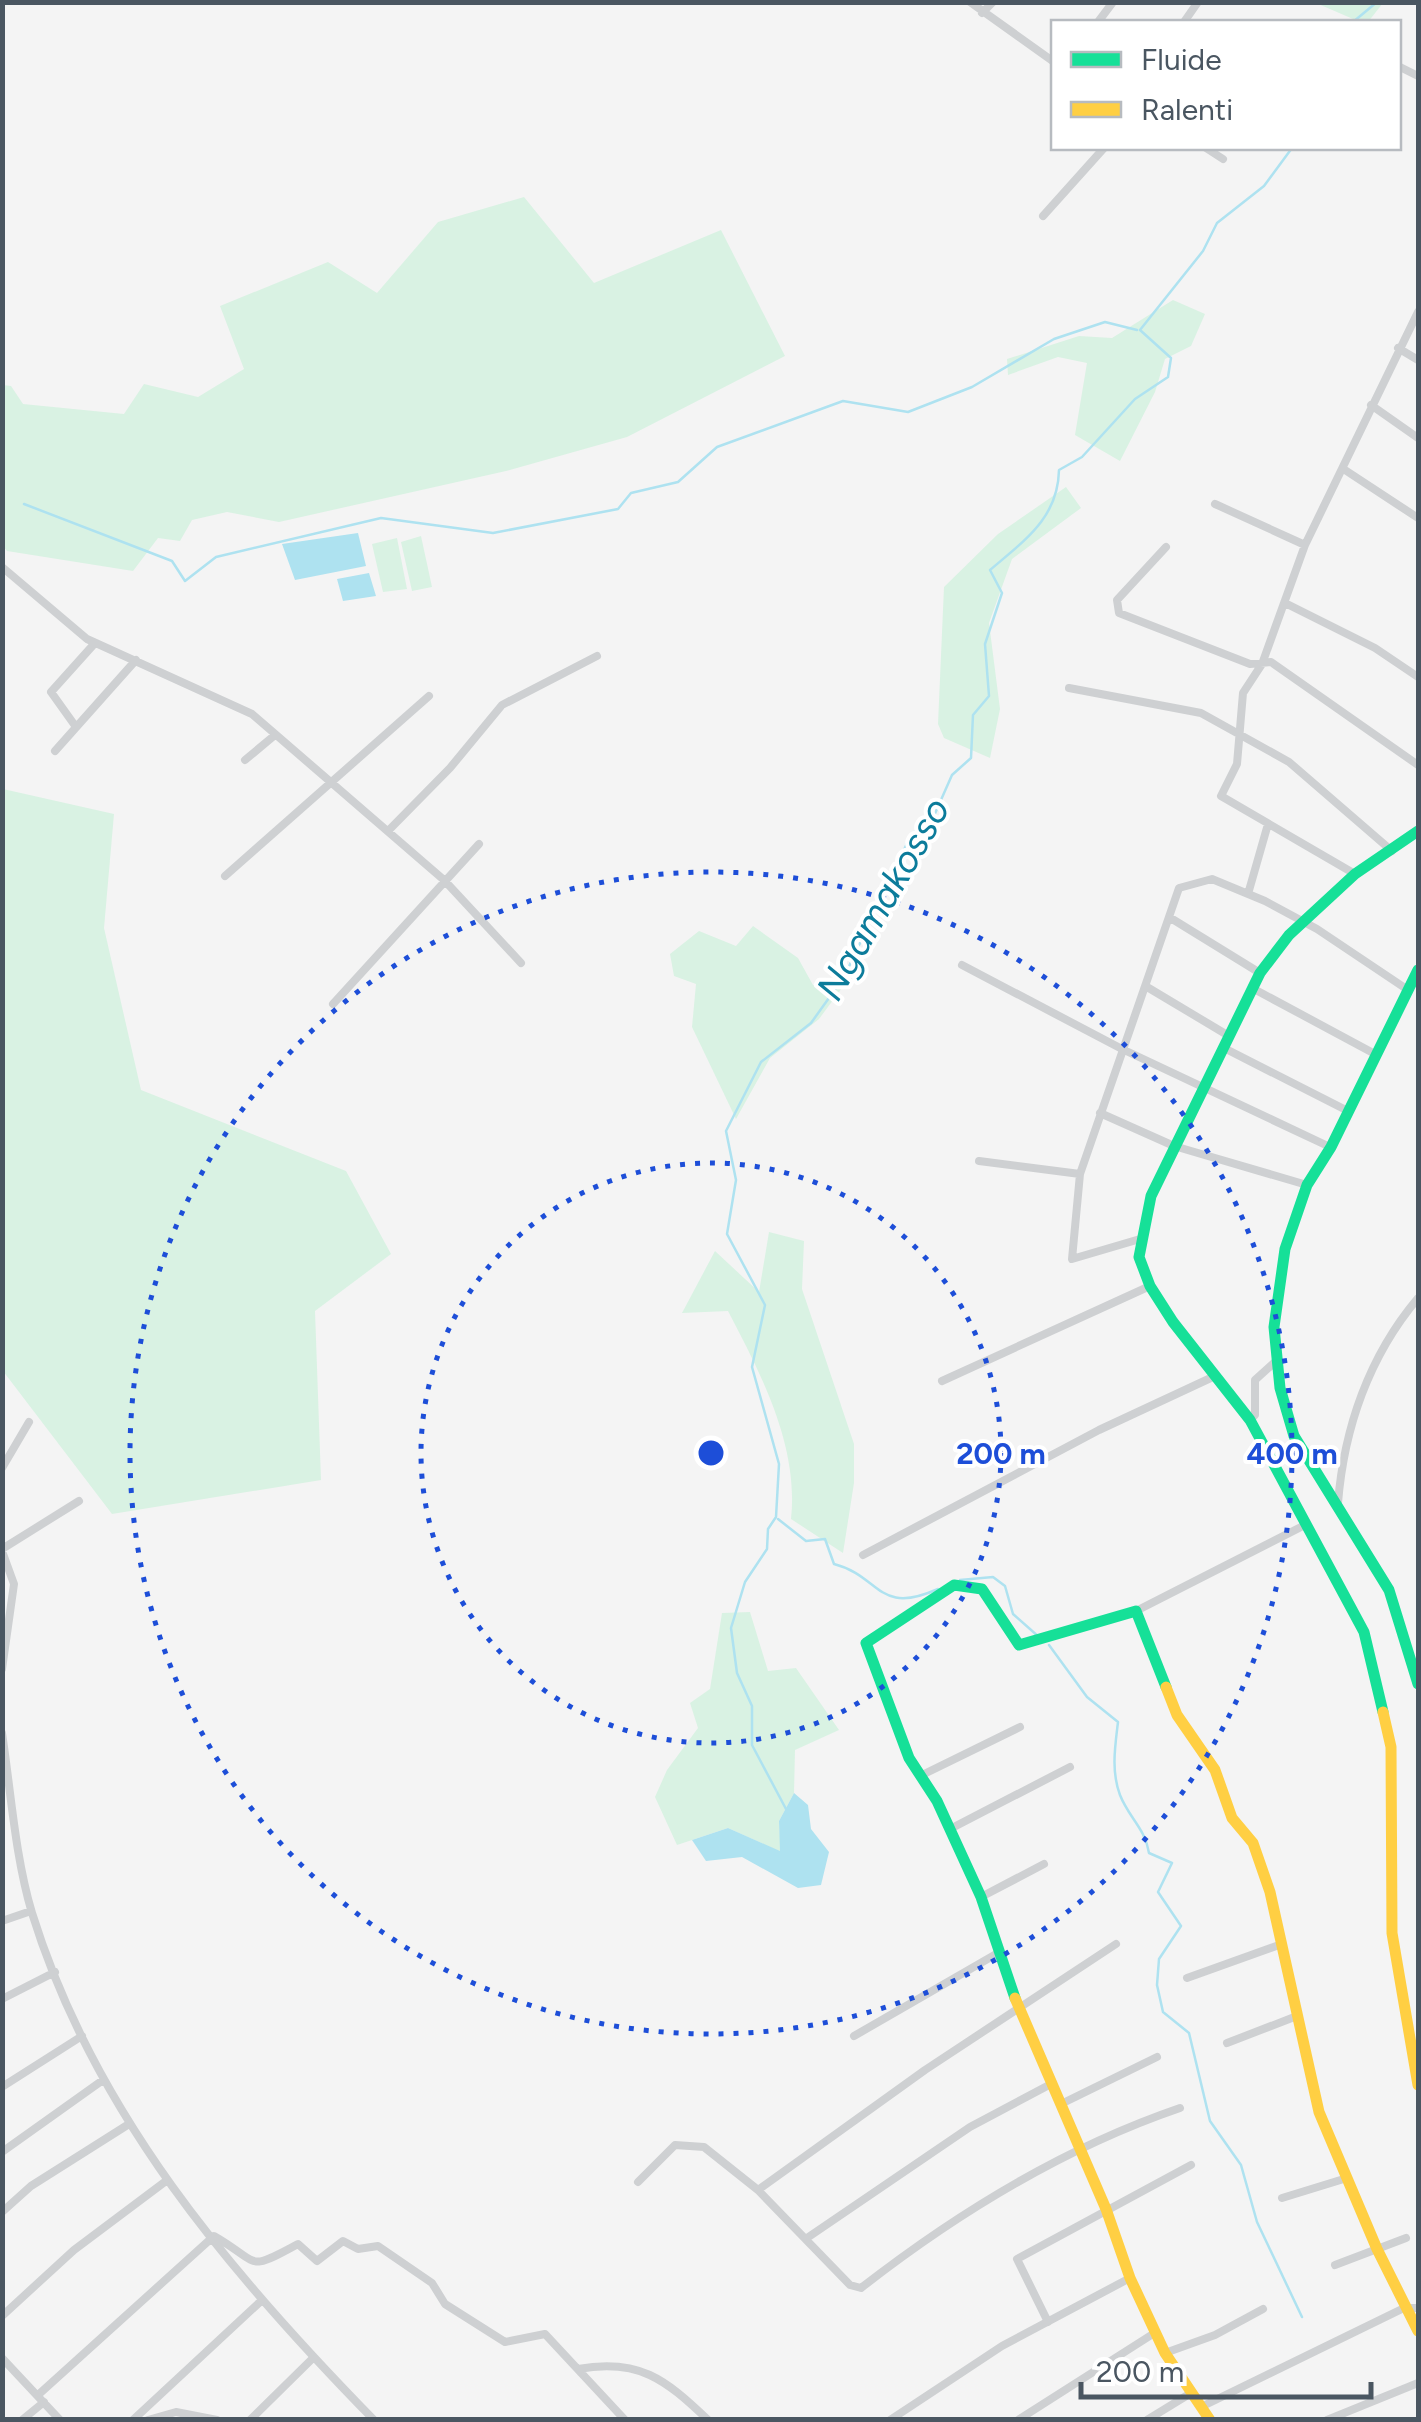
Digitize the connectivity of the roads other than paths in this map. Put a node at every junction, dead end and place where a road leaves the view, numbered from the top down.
1 (970, 2) edge
2 (993, 2) edge
3 (982, 13) junction
4 (1051, 60) edge
5 (1102, 150) edge
6 (1209, 150) edge
7 (1223, 159) dead end
8 (1043, 216) dead end
9 (1418, 312) edge
10 (1398, 348) junction
11 (1418, 360) edge
12 (1370, 405) junction
13 (1418, 438) edge
14 (1345, 470) junction
15 (1215, 504) dead end
16 (1418, 518) edge
17 (1305, 545) junction
18 (1166, 548) dead end
19 (2, 567) edge
20 (1285, 603) junction
21 (95, 643) junction
22 (597, 656) dead end
23 (136, 660) junction
24 (1262, 664) junction
25 (1418, 677) edge
26 (1069, 688) dead end
27 (429, 696) dead end
28 (76, 728) junction
29 (1240, 733) junction
30 (275, 735) junction
31 (54, 751) dead end
32 (245, 760) dead end
33 (1418, 765) edge
34 (330, 782) junction
35 (1268, 824) junction
36 (388, 831) junction
37 (1418, 831) edge
38 (479, 844) dead end
39 (1392, 851) junction
40 (1355, 874) junction
41 (226, 876) dead end
42 (444, 880) junction
43 (1248, 894) junction
44 (1169, 917) junction
45 (1304, 921) junction
46 (521, 964) dead end
47 (962, 966) dead end
48 (1418, 970) edge
49 (1260, 973) junction
50 (1147, 987) junction
51 (1254, 989) junction
52 (1408, 990) junction
53 (333, 1004) dead end
54 (1226, 1042) junction
55 (1122, 1049) junction
56 (1376, 1054) junction
57 (1206, 1089) junction
58 (1346, 1110) junction
59 (1100, 1112) junction
60 (1174, 1146) junction
61 (1331, 1147) junction
62 (979, 1162) dead end
63 (1080, 1174) junction
64 (1306, 1185) junction
65 (1140, 1239) junction
66 (1150, 1286) junction
67 (1418, 1298) edge
68 (1275, 1362) junction
69 (1214, 1376) junction
70 (942, 1381) dead end
71 (1250, 1420) junction
72 (29, 1422) dead end
73 (2, 1468) edge
74 (79, 1501) dead end
75 (1338, 1507) junction
76 (1305, 1525) junction
77 (2, 1550) edge
78 (862, 1555) dead end
79 (1136, 1611) junction
80 (6, 1622) edge
81 (2, 1669) edge
82 (1418, 1684) edge
83 (1020, 1727) dead end
84 (2, 1733) edge
85 (1070, 1766) dead end
86 (922, 1775) junction
87 (12, 1801) junction
88 (2, 1806) edge
89 (950, 1829) junction
90 (1044, 1864) dead end
91 (981, 1897) junction
92 (31, 1911) junction
93 (2, 1921) edge
94 (1116, 1944) dead end
95 (1282, 1944) junction
96 (998, 1954) junction
97 (54, 1972) junction
98 (1187, 1978) dead end
99 (2, 1999) edge
100 (1018, 2010) junction
101 (1297, 2016) junction
102 (82, 2036) junction
103 (854, 2036) dead end
104 (1228, 2043) dead end
105 (1157, 2056) dead end
106 (102, 2080) junction
107 (1051, 2084) junction
108 (1418, 2085) edge
109 (2, 2086) edge
110 (1061, 2104) junction
111 (1180, 2108) dead end
112 (129, 2124) junction
113 (1080, 2150) junction
114 (2, 2152) edge
115 (1191, 2166) dead end
116 (1347, 2178) junction
117 (166, 2180) junction
118 (638, 2182) dead end
119 (758, 2190) junction
120 (1282, 2198) dead end
121 (2, 2212) edge
122 (1108, 2214) junction
123 (211, 2238) junction
124 (807, 2238) junction
125 (1406, 2238) dead end
126 (1377, 2249) junction
127 (1336, 2266) dead end
128 (1130, 2278) junction
129 (261, 2301) junction
130 (1404, 2308) junction
131 (1418, 2308) edge
132 (1263, 2309) dead end
133 (2, 2316) edge
134 (1048, 2322) junction
135 (1418, 2330) edge
136 (1156, 2332) junction
137 (1165, 2353) junction
138 (2, 2358) edge
139 (313, 2358) junction
140 (578, 2369) junction
141 (1418, 2383) edge
142 (1191, 2393) junction
143 (41, 2398) junction
144 (1200, 2408) junction
145 (22, 2420) edge
146 (60, 2420) edge
147 (133, 2420) edge
148 (148, 2420) edge
149 (217, 2420) edge
150 (250, 2420) edge
151 (374, 2420) edge
152 (625, 2420) edge
153 (708, 2420) edge
154 (890, 2420) edge
155 (1018, 2420) edge
156 (1147, 2420) edge
157 (1210, 2420) edge
158 (1326, 2420) edge

1 - 3 street
2 - 3 street
3 - 4 street
5 - 8 street
6 - 7 street
9 - 10 street
10 - 11 street
10 - 12 street
12 - 13 street
12 - 14 street
14 - 16 street
14 - 17 street
15 - 17 street
17 - 20 street
18 - 24 street
19 - 21 street
20 - 24 street
20 - 25 street
21 - 23 street
21 - 28 street
22 - 36 street
23 - 28 street
23 - 30 street
24 - 29 street
24 - 33 street
26 - 29 street
27 - 34 street
28 - 31 street
29 - 35 street
29 - 39 street
30 - 32 street
30 - 34 street
34 - 36 street
34 - 41 street
35 - 40 street
35 - 43 street
36 - 42 street
37 - 39 street
38 - 42 street
39 - 40 street
40 - 45 street
42 - 46 street
42 - 53 street
43 - 44 street
43 - 45 street
44 - 49 street
44 - 50 street
45 - 49 street
45 - 52 street
47 - 55 street
48 - 52 street
49 - 51 street
50 - 54 street
50 - 55 street
51 - 54 street
51 - 56 street
52 - 56 street
54 - 57 street
54 - 58 street
55 - 57 street
55 - 59 street
56 - 58 street
57 - 60 street
57 - 61 street
58 - 61 street
59 - 60 street
59 - 63 street
60 - 64 street
60 - 65 street
61 - 64 street
62 - 63 street
63 - 65 street
64 - 68 street
65 - 66 street
66 - 69 street
66 - 70 street
67 - 75 street
68 - 71 street
68 - 75 street
69 - 71 street
69 - 78 street
71 - 76 street
72 - 73 street
74 - 77 street
75 - 82 street
76 - 79 street
76 - 108 street
77 - 80 street
79 - 86 street
79 - 95 street
80 - 81 street
83 - 86 street
84 - 87 street
85 - 89 street
86 - 89 street
87 - 88 street
87 - 92 street
89 - 91 street
90 - 91 street
91 - 96 street
92 - 93 street
92 - 97 street
94 - 100 street
95 - 98 street
95 - 101 street
96 - 100 street
96 - 103 street
97 - 99 street
97 - 102 street
100 - 107 street
100 - 119 street
101 - 104 street
101 - 116 street
102 - 106 street
102 - 109 street
105 - 110 street
106 - 112 street
106 - 114 street
107 - 110 street
107 - 124 street
110 - 113 street
111 - 113 street
112 - 117 street
112 - 121 street
113 - 122 street
113 - 124 street
115 - 122 street
116 - 120 street
116 - 126 street
117 - 123 street
117 - 133 street
118 - 119 street
119 - 124 street
122 - 128 street
122 - 134 street
123 - 129 street
123 - 140 street
123 - 143 street
125 - 126 street
126 - 127 street
126 - 130 street
128 - 134 street
128 - 136 street
129 - 139 street
129 - 147 street
130 - 131 street
130 - 135 street
130 - 144 street
132 - 137 street
134 - 154 street
136 - 137 street
136 - 155 street
137 - 142 street
138 - 143 street
139 - 150 street
139 - 151 street
140 - 152 street
140 - 153 street
141 - 158 street
142 - 144 street
142 - 156 street
143 - 145 street
143 - 146 street
144 - 157 street
148 - 149 street

